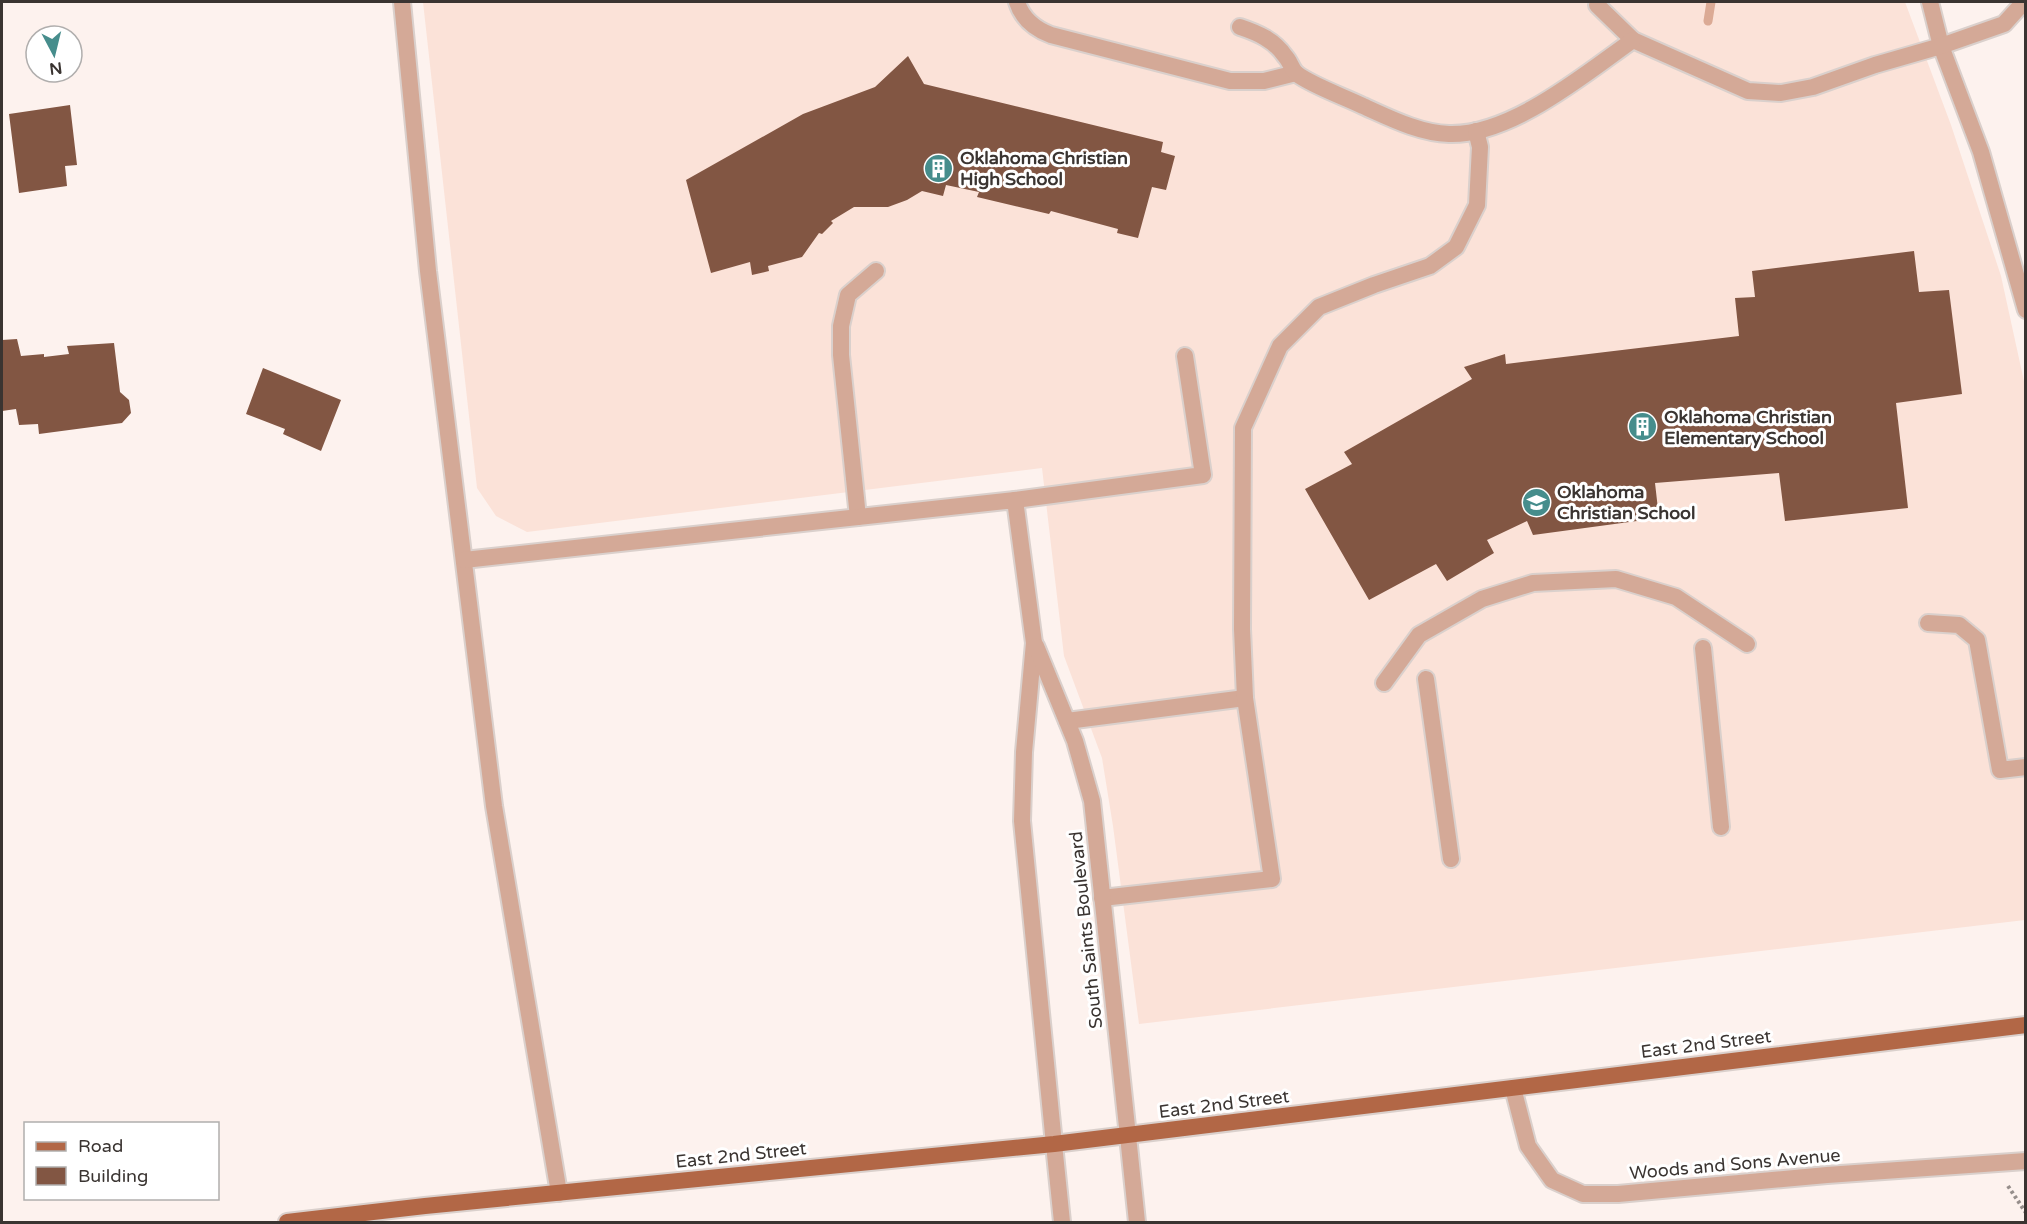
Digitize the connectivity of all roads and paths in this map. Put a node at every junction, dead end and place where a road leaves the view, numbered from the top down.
1 (402, 2) edge
2 (1017, 2) edge
3 (1930, 2) edge
4 (2024, 2) edge
5 (1597, 5) dead end
6 (1240, 27) dead end
7 (1633, 40) junction
8 (1941, 46) junction
9 (1296, 74) junction
10 (1476, 131) junction
11 (876, 271) dead end
12 (2025, 310) edge
13 (1185, 356) dead end
14 (1015, 500) junction
15 (858, 517) junction
16 (464, 560) junction
17 (1928, 623) dead end
18 (1034, 642) junction
19 (1747, 644) dead end
20 (1703, 648) dead end
21 (1426, 679) dead end
22 (1384, 683) dead end
23 (1245, 698) junction
24 (1067, 721) junction
25 (2025, 767) edge
26 (1721, 827) dead end
27 (1451, 859) dead end
28 (1102, 898) junction
29 (2025, 1025) edge
30 (1513, 1088) junction
31 (1128, 1136) junction
32 (1054, 1144) junction
33 (2025, 1161) edge
34 (559, 1193) junction
35 (287, 1222) edge
36 (1062, 1222) edge
37 (1137, 1222) edge

1 - 16 street
2 - 9 street
3 - 8 street
4 - 8 street
5 - 7 street
6 - 9 street
7 - 8 street
7 - 10 street
8 - 12 street
9 - 10 street
10 - 23 street
11 - 15 street
13 - 14 street
14 - 15 street
14 - 18 street, South Saints Boulevard
15 - 16 street
16 - 34 street
17 - 25 street
18 - 24 street, South Saints Boulevard
18 - 32 street, South Saints Boulevard
19 - 22 street
20 - 26 street
21 - 27 street
23 - 24 street
23 - 28 street
24 - 28 street, South Saints Boulevard
28 - 31 street, South Saints Boulevard
29 - 30 main road, East 2nd Street
30 - 31 main road, East 2nd Street
30 - 33 street, Woods and Sons Avenue
31 - 32 main road, East 2nd Street
31 - 37 street, South Saints Boulevard
32 - 34 main road, East 2nd Street
32 - 36 street, South Saints Boulevard
34 - 35 main road, East 2nd Street

